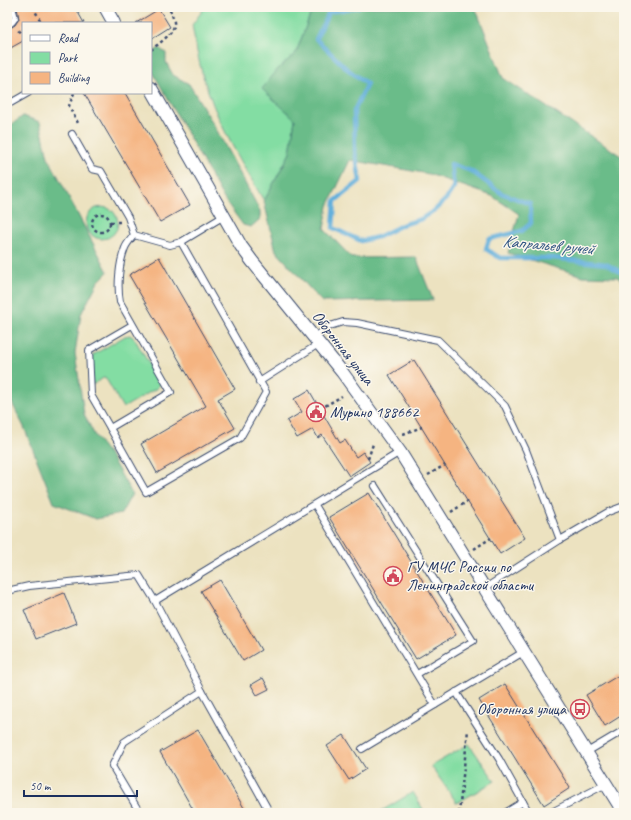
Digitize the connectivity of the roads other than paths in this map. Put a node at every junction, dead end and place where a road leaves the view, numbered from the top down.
1 (12, 7) edge
2 (105, 7) edge
3 (113, 22) edge
4 (7, 26) edge
5 (152, 90) edge
6 (26, 94) edge
7 (7, 105) edge
8 (72, 134) dead end
9 (224, 216) junction
10 (134, 235) junction
11 (181, 242) junction
12 (132, 325) junction
13 (317, 340) junction
14 (260, 382) junction
15 (110, 428) junction
16 (400, 452) junction
17 (375, 486) dead end
18 (315, 505) junction
19 (624, 506) edge
20 (560, 540) junction
21 (485, 588) junction
22 (7, 590) edge
23 (156, 601) junction
24 (525, 651) junction
25 (417, 674) junction
26 (202, 691) junction
27 (456, 692) junction
28 (435, 705) junction
29 (624, 730) edge
30 (362, 749) dead end
31 (587, 752) junction
32 (606, 784) junction
33 (523, 802) junction
34 (140, 813) edge
35 (270, 813) edge
36 (505, 813) edge
37 (529, 813) edge
38 (550, 813) edge
39 (624, 813) edge

1 - 4 lane
2 - 3 street
5 - 9 street, Оборонная улица
6 - 7 lane
8 - 10 lane
9 - 11 lane
9 - 13 street, Оборонная улица
10 - 11 lane
10 - 12 lane
11 - 14 lane
12 - 15 lane
12 - 15 lane
13 - 14 lane
13 - 16 street, Оборонная улица
13 - 20 lane
14 - 15 lane
16 - 18 lane
16 - 21 street, Оборонная улица
17 - 25 lane
18 - 23 lane
18 - 25 lane
19 - 20 lane
20 - 21 lane
21 - 24 street, Оборонная улица
22 - 23 lane
23 - 26 lane
24 - 27 lane
24 - 31 street, Оборонная улица
25 - 28 lane
26 - 34 lane
26 - 35 lane
27 - 28 lane
27 - 33 lane
28 - 30 lane
29 - 31 lane
31 - 32 street, Оборонная улица
32 - 38 lane
32 - 39 street, Оборонная улица
33 - 36 lane
33 - 37 lane

